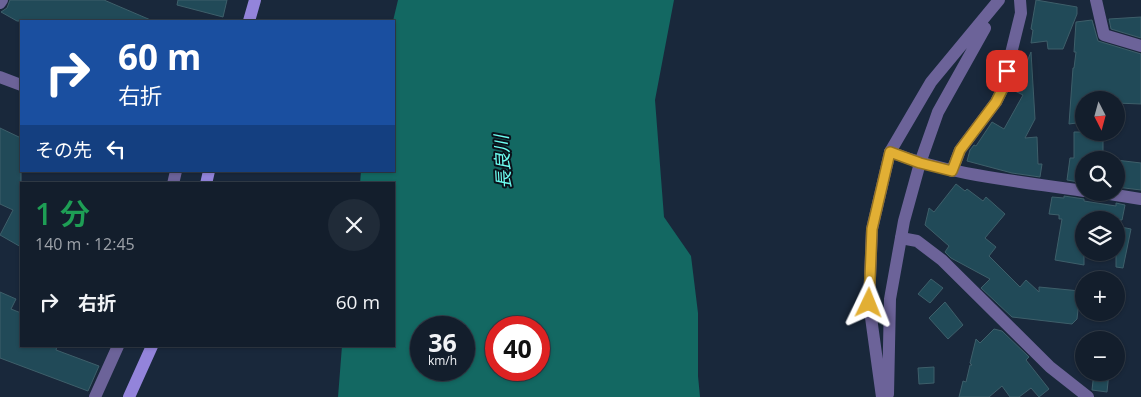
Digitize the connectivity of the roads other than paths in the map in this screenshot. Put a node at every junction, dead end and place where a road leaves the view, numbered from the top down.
1 (255, 0) edge
2 (1000, 0) edge
3 (1020, 0) edge
4 (1096, 0) edge
5 (248, 20) edge
6 (1141, 46) edge
7 (0, 77) edge
8 (20, 85) edge
9 (890, 152) junction
10 (920, 163) junction
11 (952, 171) junction
12 (1075, 190) edge
13 (1125, 197) edge
14 (1141, 199) edge
15 (901, 238) junction
16 (118, 347) edge
17 (152, 347) edge
18 (95, 397) edge
19 (129, 397) edge
20 (882, 397) edge
21 (889, 397) edge
22 (1088, 397) edge

1 - 5 main road
2 - 9 street
2 - 10 street
3 - 11 street
4 - 6 street
7 - 8 street
9 - 10 street
9 - 20 street
10 - 11 street
10 - 15 street
11 - 12 street
13 - 14 street
15 - 21 street
15 - 22 street
16 - 18 street
17 - 19 main road

